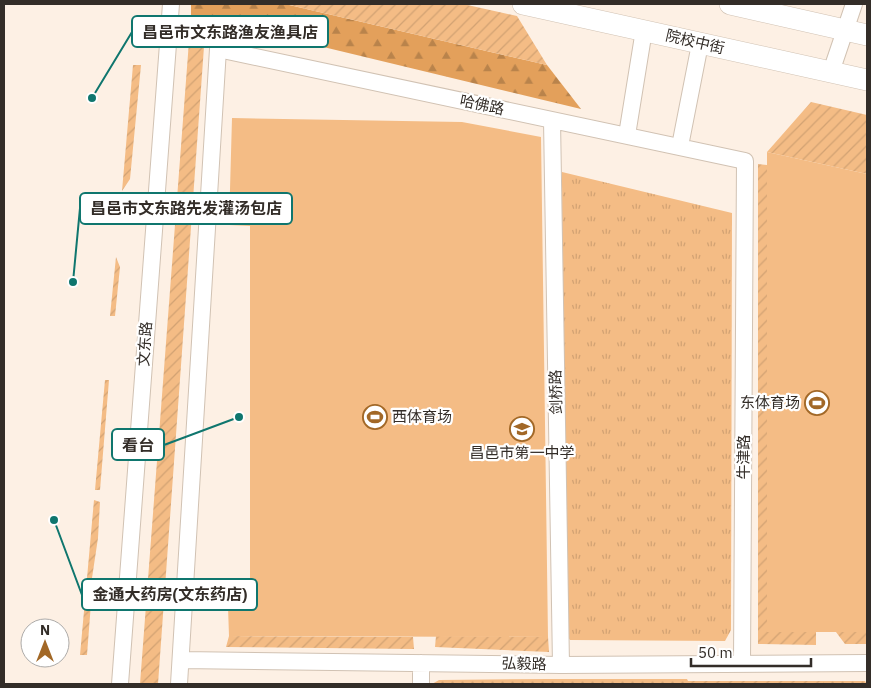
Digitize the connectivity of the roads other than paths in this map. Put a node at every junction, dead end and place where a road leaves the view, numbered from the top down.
1 (171, 4) edge
2 (523, 4) edge
3 (730, 4) edge
4 (854, 4) edge
5 (644, 30) junction
6 (844, 30) junction
7 (867, 35) edge
8 (700, 44) junction
9 (831, 72) junction
10 (867, 80) edge
11 (552, 120) junction
12 (627, 135) junction
13 (680, 146) junction
14 (745, 161) joint
15 (180, 660) junction
16 (421, 663) junction
17 (742, 663) junction
18 (867, 663) edge
19 (560, 664) junction
20 (120, 684) edge
21 (179, 684) edge
22 (421, 684) edge

1 - 20 street, 文东路
2 - 5 main road, 院校中街
3 - 6 main road
4 - 6 street
5 - 8 main road, 院校中街
5 - 12 street
6 - 7 main road
6 - 9 street
8 - 9 main road, 院校中街
8 - 13 street
9 - 10 main road, 院校中街
11 - 12 street, 哈佛路
11 - 15 street, 哈佛路
11 - 19 street, 剑桥路
12 - 13 street, 哈佛路
13 - 14 street, 哈佛路
14 - 17 street, 牛津路
15 - 16 street, 弘毅路
15 - 21 street
16 - 19 street, 弘毅路
16 - 22 street
17 - 18 street, 弘毅路
17 - 19 street, 弘毅路

